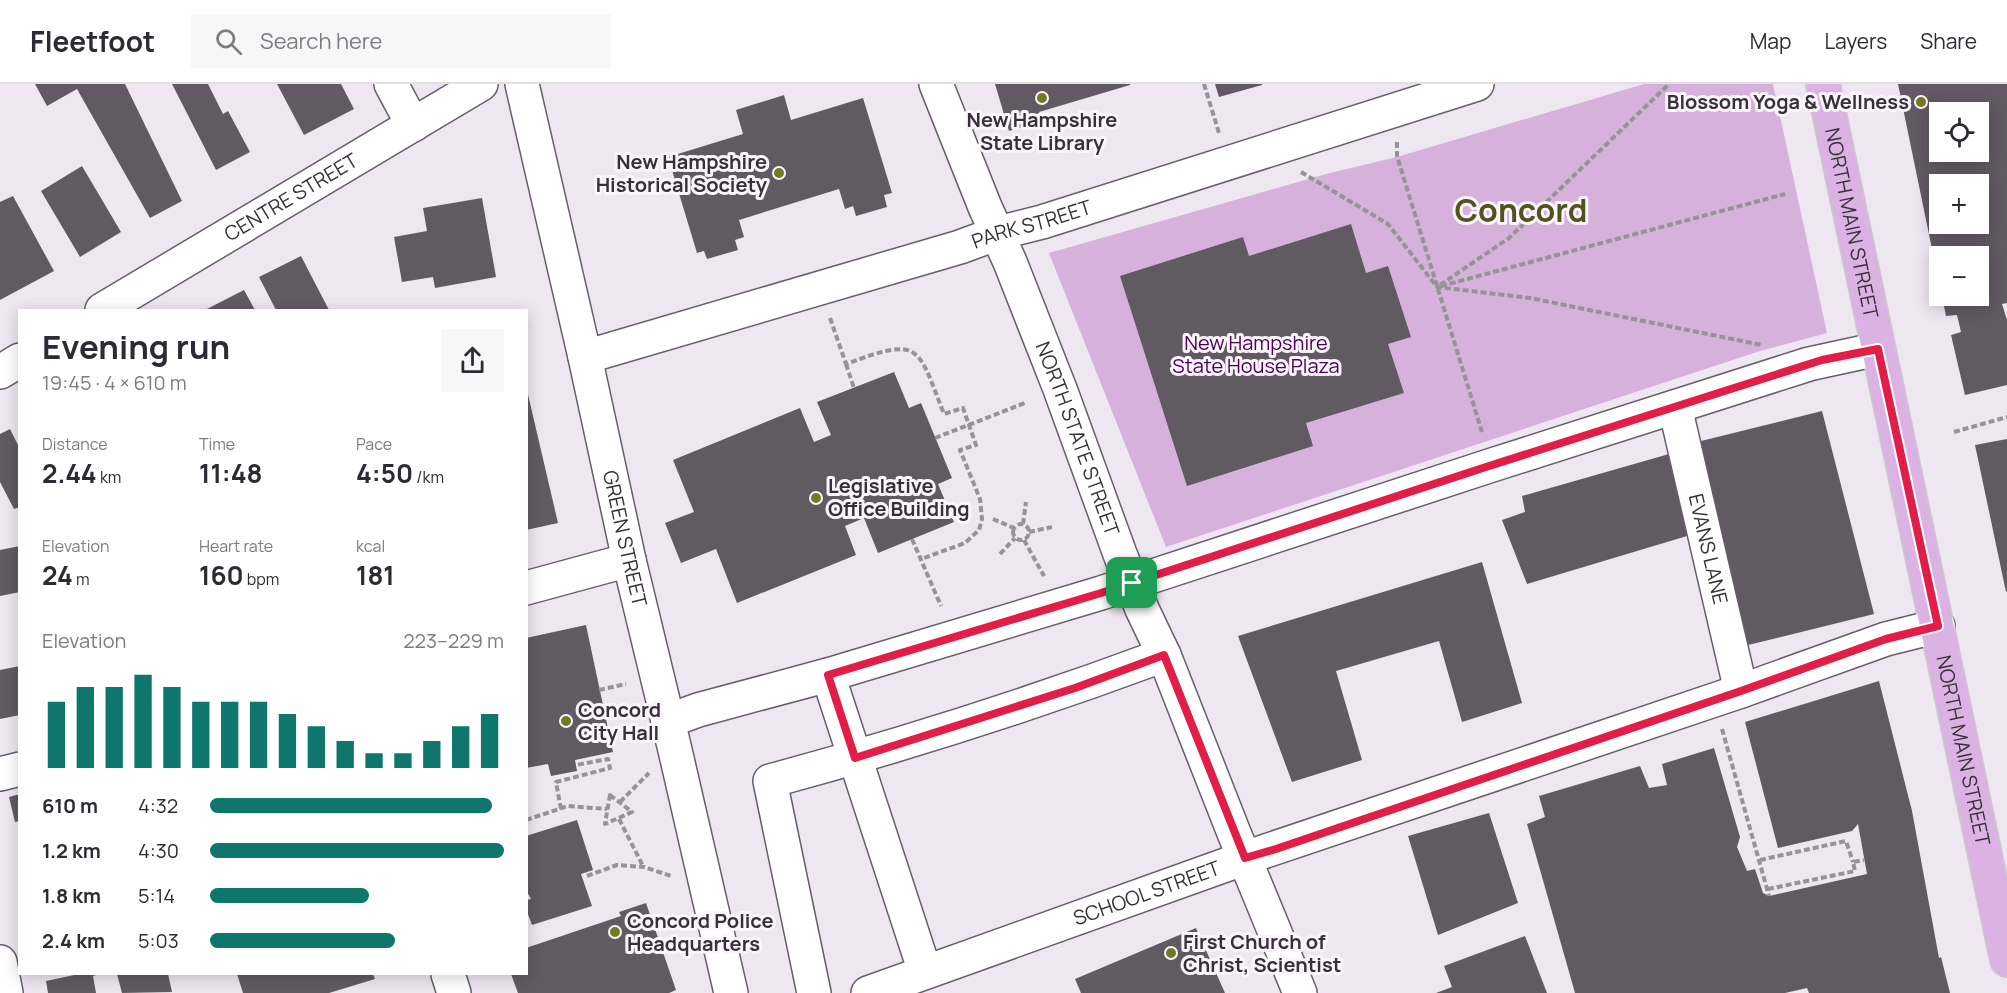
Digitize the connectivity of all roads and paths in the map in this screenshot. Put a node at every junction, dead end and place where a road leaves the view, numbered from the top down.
1 (391, 84) edge
2 (482, 84) edge
3 (522, 84) edge
4 (936, 84) edge
5 (1204, 84) edge
6 (1477, 84) edge
7 (1669, 84) edge
8 (1823, 84) edge
9 (413, 125) junction
10 (1221, 140) dead end
11 (1397, 141) dead end
12 (1300, 172) dead end
13 (1785, 194) dead end
14 (998, 233) junction
15 (1437, 287) junction
16 (104, 309) edge
17 (830, 318) dead end
18 (1767, 346) dead end
19 (1878, 349) junction
20 (585, 357) junction
21 (18, 361) edge
22 (846, 364) junction
23 (0, 372) edge
24 (854, 387) dead end
25 (1025, 403) dead end
26 (1675, 408) junction
27 (2007, 417) edge
28 (969, 424) junction
29 (1482, 432) dead end
30 (1954, 432) dead end
31 (935, 438) dead end
32 (1026, 502) dead end
33 (993, 519) dead end
34 (1023, 524) junction
35 (1052, 527) dead end
36 (1014, 528) junction
37 (1029, 532) junction
38 (1015, 538) junction
39 (912, 539) dead end
40 (1024, 540) junction
41 (1000, 554) dead end
42 (921, 559) junction
43 (629, 560) junction
44 (1044, 576) dead end
45 (1132, 583) junction
46 (528, 587) edge
47 (941, 606) dead end
48 (1938, 626) junction
49 (1164, 655) junction
50 (828, 675) junction
51 (630, 683) dead end
52 (599, 690) dead end
53 (1741, 691) junction
54 (668, 721) junction
55 (1720, 723) dead end
56 (855, 758) junction
57 (576, 765) dead end
58 (18, 770) edge
59 (650, 773) dead end
60 (0, 774) edge
61 (620, 802) junction
62 (561, 809) junction
63 (607, 809) junction
64 (528, 819) edge
65 (619, 819) junction
66 (1245, 858) junction
67 (1760, 860) junction
68 (1864, 860) dead end
69 (1853, 862) junction
70 (644, 867) junction
71 (586, 876) dead end
72 (672, 876) dead end
73 (1768, 889) junction
74 (1769, 896) dead end
75 (2007, 960) edge
76 (0, 962) edge
77 (925, 972) junction
78 (447, 975) edge
79 (6, 993) edge
80 (454, 993) edge
81 (731, 993) edge
82 (814, 993) edge
83 (868, 993) edge
84 (1300, 993) edge

1 - 9 street
2 - 9 street, CENTRE STREET
3 - 20 street, GREEN STREET
4 - 14 street, NORTH STATE STREET
5 - 10 path
6 - 14 street, PARK STREET
7 - 15 path
8 - 19 main road, NORTH MAIN STREET
9 - 16 street, CENTRE STREET
11 - 15 path
12 - 15 path
13 - 15 path
14 - 20 street, PARK STREET
14 - 45 street, NORTH STATE STREET
15 - 18 path
15 - 29 path
17 - 22 path
19 - 26 street
19 - 48 main road, NORTH MAIN STREET
20 - 43 street, GREEN STREET
21 - 23 street
22 - 24 path
22 - 28 path
25 - 28 path
26 - 45 street
26 - 53 street, EVANS LANE
27 - 30 path
28 - 31 path
28 - 42 path
32 - 34 path
33 - 36 path
34 - 36 path
34 - 37 path
35 - 37 path
36 - 38 path
37 - 40 path
38 - 40 path
38 - 41 path
39 - 42 path
40 - 44 path
42 - 47 path
43 - 46 street
43 - 54 street, GREEN STREET
45 - 49 street, NORTH STATE STREET
45 - 50 street
48 - 53 street, SCHOOL STREET
48 - 75 main road, NORTH MAIN STREET
49 - 56 street
49 - 66 street, NORTH STATE STREET
50 - 54 street
50 - 56 street
51 - 52 path
53 - 66 street, SCHOOL STREET
54 - 81 street, GREEN STREET
55 - 67 path
56 - 77 street
56 - 82 street
57 - 62 path
58 - 60 street
59 - 61 path
61 - 63 path
61 - 65 path
62 - 63 path
62 - 64 path
63 - 65 path
65 - 70 path
66 - 77 street, SCHOOL STREET
66 - 84 street, NORTH STATE STREET
67 - 69 path
67 - 73 path
68 - 69 path
69 - 73 path
70 - 71 path
70 - 72 path
73 - 74 path
76 - 79 street
77 - 83 street, SCHOOL STREET
78 - 80 street

